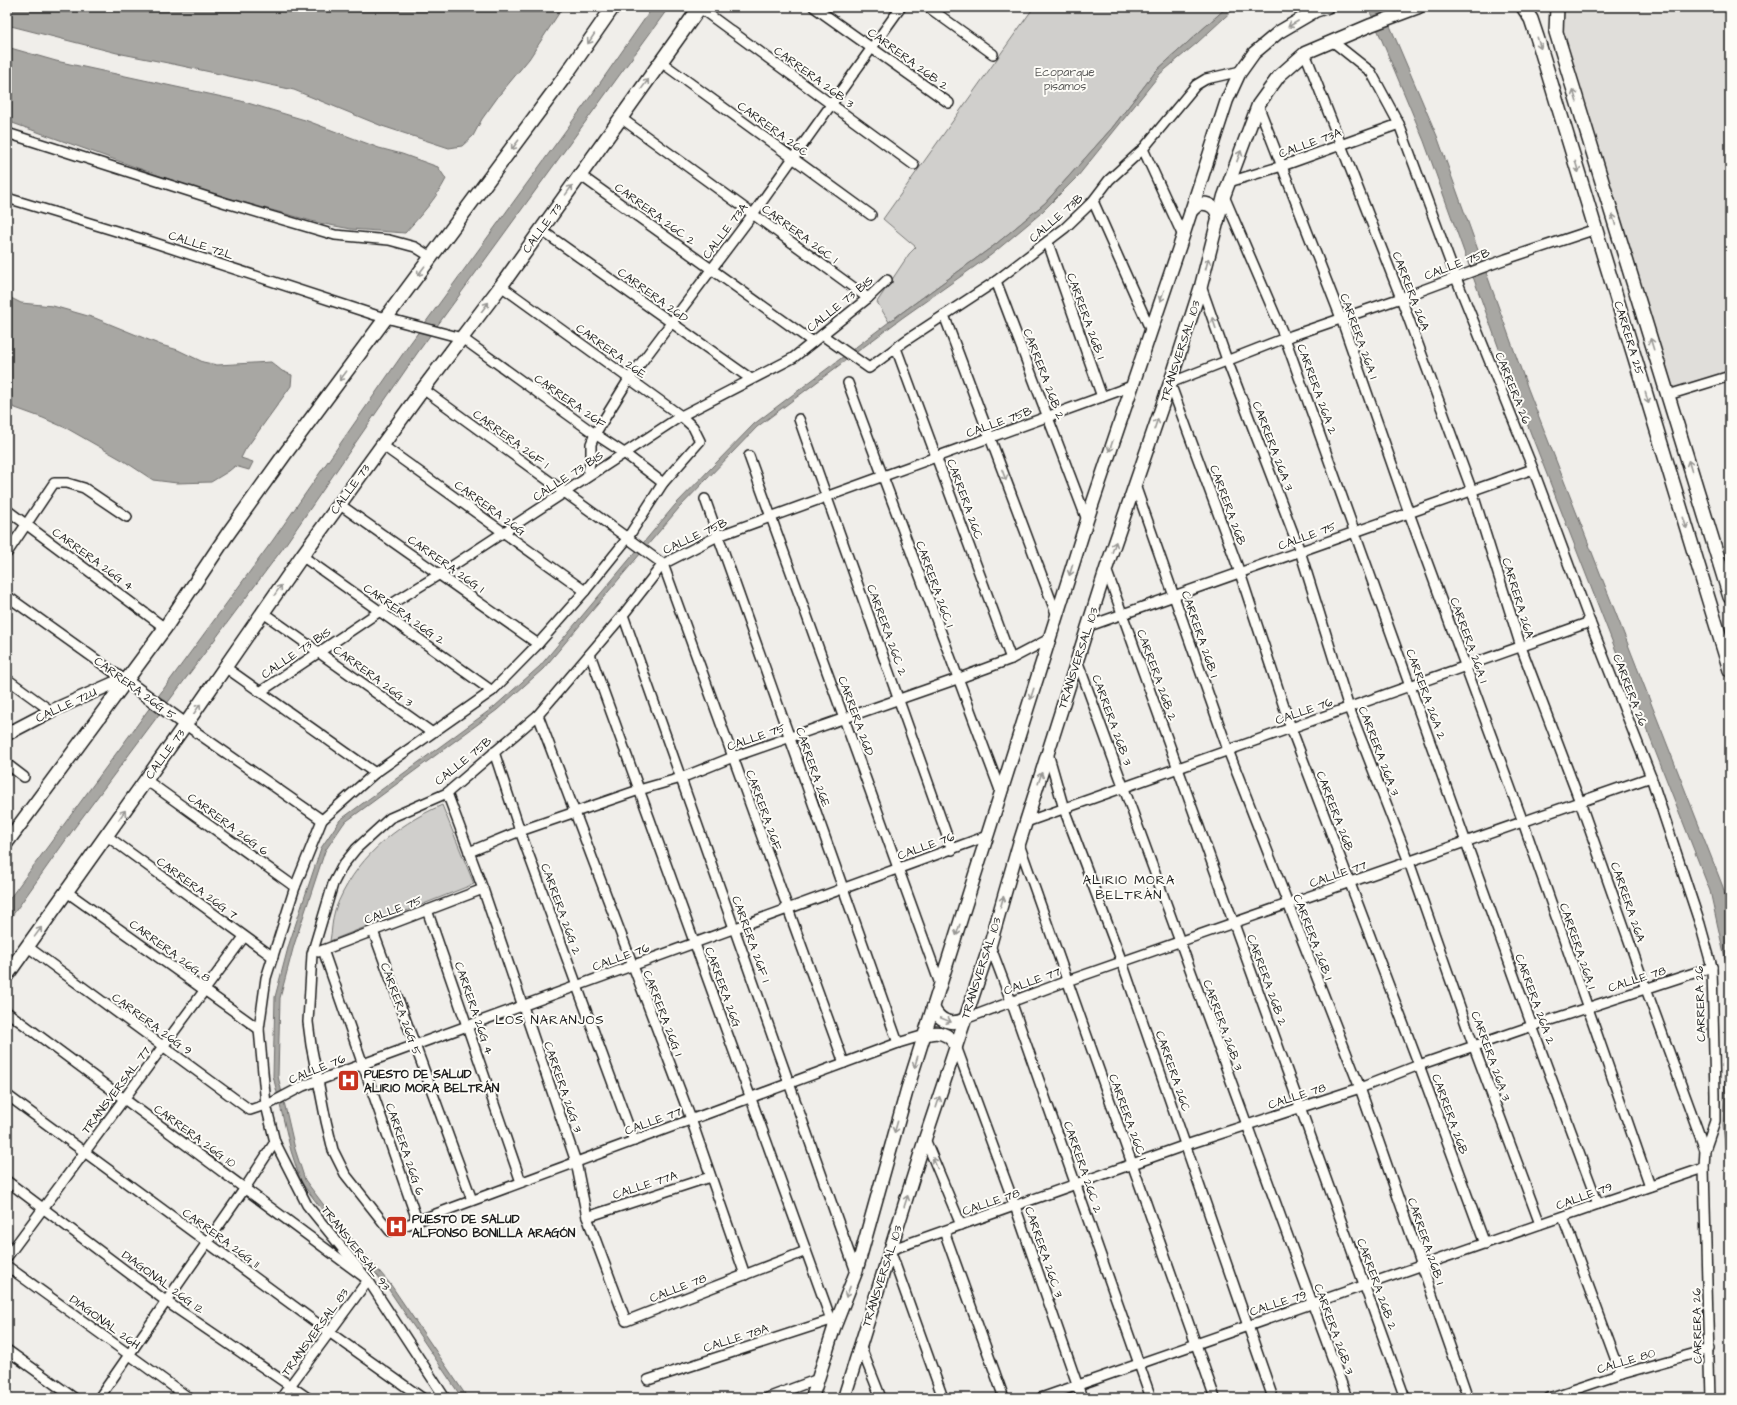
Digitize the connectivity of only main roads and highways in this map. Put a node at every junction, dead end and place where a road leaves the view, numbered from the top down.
1 (613, 7) edge
2 (700, 7) edge
3 (1524, 7) edge
4 (1557, 7) edge
5 (1730, 597) edge
6 (1730, 670) edge
7 (7, 842) edge
8 (7, 975) edge

1 -> 7 main road
8 -> 2 main road, CALLE 73
3 -> 6 main road, CARRERA 25
5 -> 4 main road, CARRERA 25

